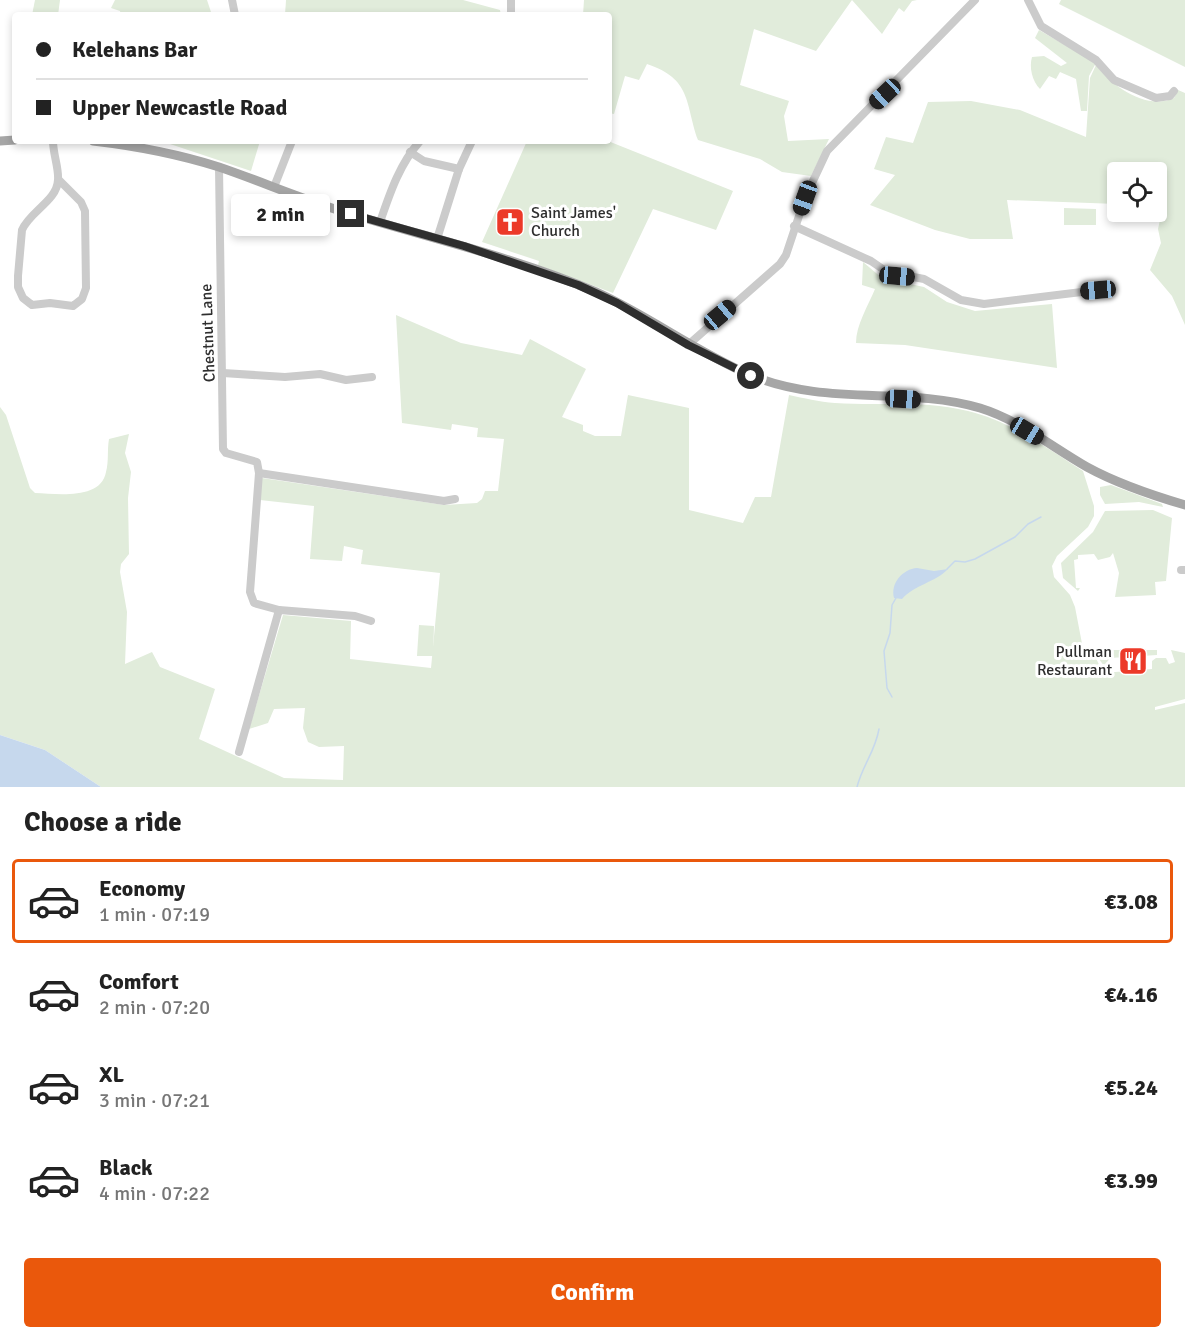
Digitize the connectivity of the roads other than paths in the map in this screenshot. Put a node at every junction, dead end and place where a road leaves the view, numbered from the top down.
1 (975, 0) edge
2 (1028, 0) edge
3 (1174, 91) dead end
4 (53, 144) edge
5 (116, 144) edge
6 (291, 144) edge
7 (417, 144) edge
8 (471, 144) edge
9 (410, 152) junction
10 (219, 167) junction
11 (459, 169) junction
12 (58, 180) junction
13 (274, 187) junction
14 (380, 222) junction
15 (794, 226) junction
16 (437, 239) junction
17 (1098, 290) dead end
18 (688, 345) junction
19 (223, 373) junction
20 (372, 378) dead end
21 (259, 473) junction
22 (455, 499) dead end
23 (1185, 505) edge
24 (279, 610) junction
25 (371, 621) dead end
26 (239, 752) dead end

1 - 15 street
2 - 3 street
4 - 12 street
5 - 10 main road
6 - 13 street
7 - 9 street
8 - 11 street
9 - 11 street
9 - 14 street
10 - 13 main road
10 - 19 street, Chestnut Lane
11 - 16 street
12 - 12 street
13 - 14 main road
14 - 16 main road
15 - 17 street
15 - 18 street
16 - 18 main road
18 - 23 main road
19 - 20 street
19 - 21 street, Chestnut Lane
21 - 22 street
21 - 24 street
24 - 25 street
24 - 26 street

